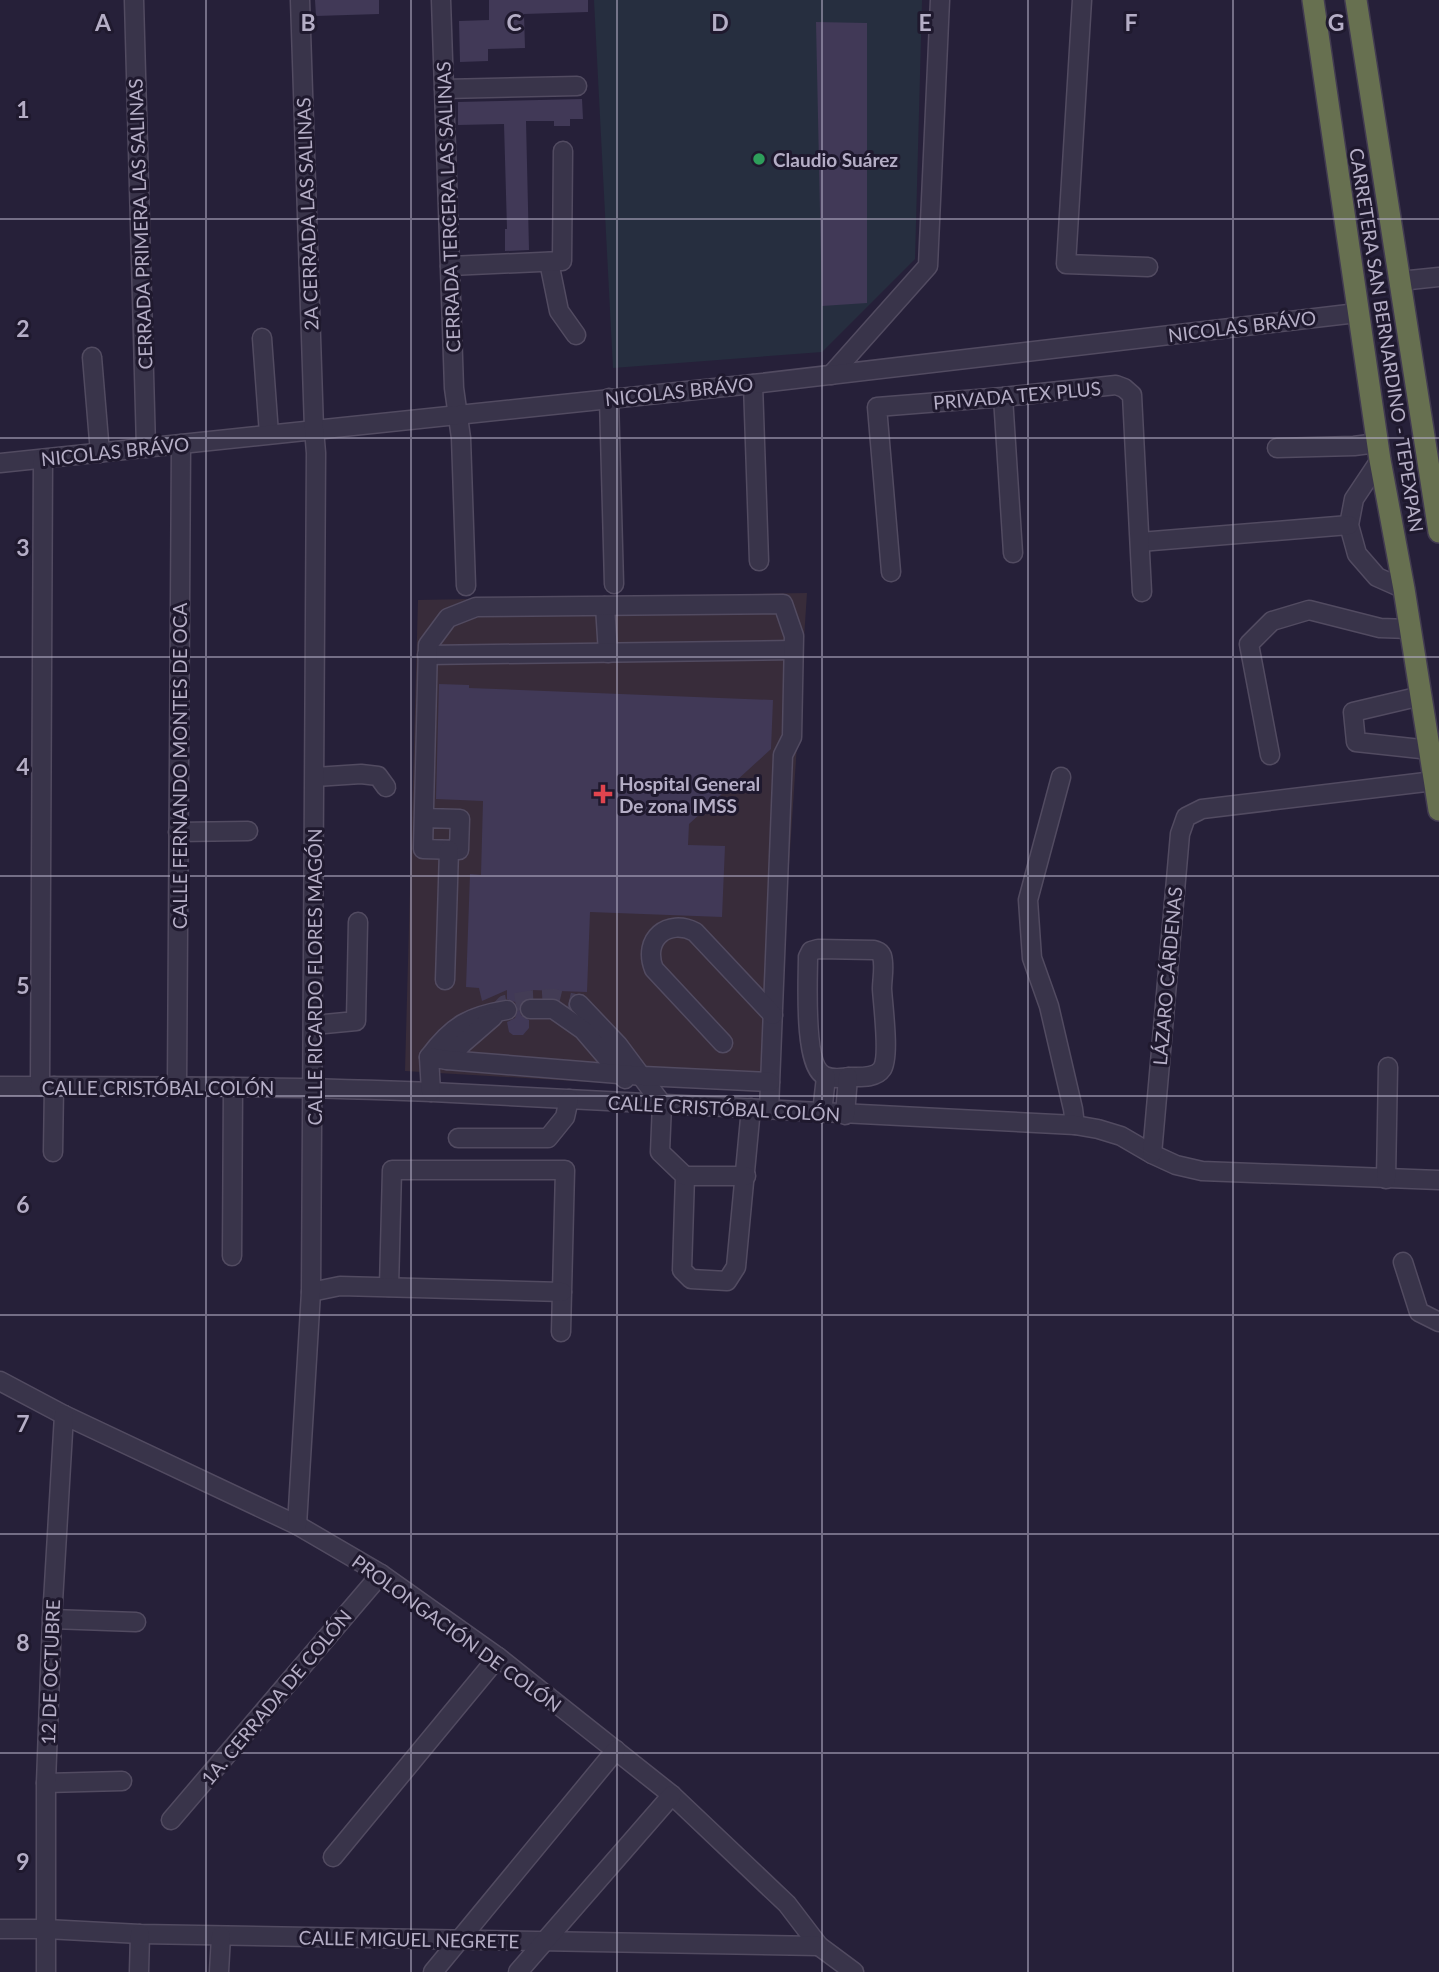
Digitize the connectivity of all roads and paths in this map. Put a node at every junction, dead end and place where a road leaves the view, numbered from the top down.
1 (134, 0) edge
2 (300, 0) edge
3 (441, 0) edge
4 (940, 0) edge
5 (1082, 0) edge
6 (1312, 0) edge
7 (1356, 0) edge
8 (577, 86) dead end
9 (444, 89) junction
10 (563, 151) dead end
11 (549, 261) junction
12 (450, 267) junction
13 (1148, 267) dead end
14 (1439, 277) edge
15 (1400, 281) junction
16 (1357, 313) junction
17 (576, 335) dead end
18 (262, 338) dead end
19 (92, 357) dead end
20 (831, 375) junction
21 (753, 384) junction
22 (1003, 397) junction
23 (610, 398) junction
24 (458, 414) junction
25 (314, 429) junction
26 (269, 434) junction
27 (181, 444) junction
28 (146, 448) junction
29 (1277, 448) dead end
30 (1378, 451) junction
31 (100, 453) junction
32 (43, 459) junction
33 (0, 463) edge
34 (1349, 525) junction
35 (1439, 532) edge
36 (1140, 542) junction
37 (1013, 554) dead end
38 (759, 561) dead end
39 (891, 572) dead end
40 (614, 584) dead end
41 (466, 586) dead end
42 (1404, 589) junction
43 (1142, 592) dead end
44 (606, 606) junction
45 (1410, 629) junction
46 (793, 650) junction
47 (608, 653) junction
48 (428, 655) junction
49 (1421, 696) junction
50 (1430, 750) junction
51 (1270, 755) dead end
52 (315, 777) junction
53 (1061, 778) dead end
54 (1434, 781) junction
55 (386, 787) dead end
56 (1439, 810) edge
57 (424, 818) junction
58 (248, 831) dead end
59 (178, 832) junction
60 (449, 850) junction
61 (358, 922) dead end
62 (445, 980) dead end
63 (579, 1004) tunnel mouth
64 (530, 1009) dead end
65 (773, 1015) junction
66 (314, 1025) junction
67 (723, 1043) dead end
68 (613, 1051) junction
69 (429, 1057) junction
70 (447, 1060) junction
71 (1388, 1067) dead end
72 (622, 1074) junction
73 (643, 1076) junction
74 (826, 1077) junction
75 (848, 1077) junction
76 (770, 1082) junction
77 (47, 1086) junction
78 (0, 1087) edge
79 (177, 1087) junction
80 (233, 1087) junction
81 (314, 1088) junction
82 (431, 1092) junction
83 (569, 1099) junction
84 (641, 1102) junction
85 (662, 1104) junction
86 (760, 1109) junction
87 (822, 1113) junction
88 (845, 1115) junction
89 (1074, 1125) junction
90 (458, 1138) dead end
91 (53, 1152) dead end
92 (1152, 1154) junction
93 (685, 1175) junction
94 (746, 1176) junction
95 (1386, 1179) junction
96 (1439, 1180) edge
97 (232, 1256) dead end
98 (1403, 1262) dead end
99 (389, 1287) junction
100 (311, 1292) junction
101 (562, 1292) junction
102 (1439, 1322) edge
103 (561, 1332) dead end
104 (0, 1381) edge
105 (64, 1415) junction
106 (298, 1525) junction
107 (381, 1574) junction
108 (52, 1619) junction
109 (136, 1622) dead end
110 (498, 1657) junction
111 (616, 1750) junction
112 (122, 1781) dead end
113 (46, 1783) junction
114 (673, 1795) junction
115 (171, 1820) dead end
116 (333, 1857) dead end
117 (0, 1929) edge
118 (46, 1929) junction
119 (140, 1934) junction
120 (220, 1936) junction
121 (458, 1941) junction
122 (545, 1942) junction
123 (819, 1946) junction
124 (46, 1972) edge
125 (139, 1972) edge
126 (219, 1972) edge
127 (433, 1972) edge
128 (518, 1972) edge
129 (854, 1972) edge

1 - 28 street, CERRADA PRIMERA LAS SALINAS
2 - 25 street, 2A CERRADA LAS SALINAS
3 - 9 street, CERRADA TERCERA LAS SALINAS
4 - 20 street
5 - 13 street
6 - 16 highway, CARRETERA SAN BERNARDINO - TEPEXPAN
7 - 15 highway, CARRETERA SAN BERNARDINO - TEPEXPAN
8 - 9 street
9 - 12 street, CERRADA TERCERA LAS SALINAS
10 - 11 street
11 - 12 street
11 - 17 street
12 - 24 street, CERRADA TERCERA LAS SALINAS
14 - 15 street
15 - 35 highway, CARRETERA SAN BERNARDINO - TEPEXPAN
16 - 20 street, NICOLAS BRÁVO
16 - 30 highway, CARRETERA SAN BERNARDINO - TEPEXPAN
18 - 26 street
19 - 31 street
20 - 21 street, NICOLAS BRÁVO
21 - 23 street, NICOLAS BRÁVO
21 - 38 street
22 - 36 street, PRIVADA TEX PLUS
22 - 37 street
22 - 39 street, PRIVADA TEX PLUS
23 - 24 street, NICOLAS BRÁVO
23 - 40 street
24 - 25 street, NICOLAS BRÁVO
24 - 41 street, CERRADA TERCERA LAS SALINAS
25 - 26 street, NICOLAS BRÁVO
25 - 52 street, CALLE RICARDO FLORES MAGÓN
26 - 27 street, NICOLAS BRÁVO
27 - 28 street, NICOLAS BRÁVO
27 - 59 street, CALLE FERNANDO MONTES DE OCA
28 - 31 street, NICOLAS BRÁVO
29 - 30 street
30 - 34 street
30 - 42 highway, CARRETERA SAN BERNARDINO - TEPEXPAN
31 - 32 street, NICOLAS BRÁVO
32 - 33 street, NICOLAS BRÁVO
32 - 77 street
34 - 36 street
34 - 42 street
36 - 43 street
42 - 45 highway, CARRETERA SAN BERNARDINO - TEPEXPAN
44 - 46 street
44 - 47 street
44 - 48 street
45 - 49 highway, CARRETERA SAN BERNARDINO - TEPEXPAN
45 - 51 street
46 - 47 street
46 - 65 street
47 - 48 street
48 - 57 street
49 - 50 highway, CARRETERA SAN BERNARDINO - TEPEXPAN
49 - 50 street
50 - 54 highway, CARRETERA SAN BERNARDINO - TEPEXPAN
52 - 55 street
52 - 66 street, CALLE RICARDO FLORES MAGÓN
53 - 89 street
54 - 56 highway, CARRETERA SAN BERNARDINO - TEPEXPAN
54 - 92 street, LÁZARO CÁRDENAS
57 - 60 street
57 - 60 street
58 - 59 street
59 - 79 street, CALLE FERNANDO MONTES DE OCA
60 - 62 street
61 - 66 street
63 - 68 street
64 - 68 street
65 - 67 street
65 - 76 street
66 - 81 street, CALLE RICARDO FLORES MAGÓN
68 - 72 street
68 - 73 street
69 - 70 street
69 - 70 street
69 - 82 street
70 - 72 street
71 - 95 street
72 - 73 street
72 - 84 street
73 - 76 street
73 - 85 street
74 - 75 street
74 - 75 street
74 - 87 street
75 - 88 street
76 - 86 street
77 - 78 street, CALLE CRISTÓBAL COLÓN
77 - 79 street, CALLE CRISTÓBAL COLÓN
77 - 91 street
79 - 80 street, CALLE CRISTÓBAL COLÓN
80 - 81 street, CALLE CRISTÓBAL COLÓN
80 - 97 street
81 - 82 street, CALLE CRISTÓBAL COLÓN
81 - 100 street, CALLE RICARDO FLORES MAGÓN
82 - 83 street, CALLE CRISTÓBAL COLÓN
83 - 84 street, CALLE CRISTÓBAL COLÓN
83 - 90 street
84 - 85 street, CALLE CRISTÓBAL COLÓN
85 - 86 street, CALLE CRISTÓBAL COLÓN
85 - 93 street
86 - 87 street, CALLE CRISTÓBAL COLÓN
86 - 94 street
87 - 88 street, CALLE CRISTÓBAL COLÓN
88 - 89 street, CALLE CRISTÓBAL COLÓN
89 - 92 street, CALLE CRISTÓBAL COLÓN
92 - 95 street, CALLE CRISTÓBAL COLÓN
93 - 94 street
93 - 94 street
95 - 96 street, CALLE CRISTÓBAL COLÓN
98 - 102 street
99 - 100 street
99 - 101 street
99 - 101 street
100 - 106 street, CALLE RICARDO FLORES MAGÓN
101 - 103 street
104 - 105 street, PROLONGACIÓN DE COLÓN
105 - 106 street, PROLONGACIÓN DE COLÓN
105 - 108 street, 12 DE OCTUBRE
106 - 107 street, PROLONGACIÓN DE COLÓN
107 - 110 street, PROLONGACIÓN DE COLÓN
107 - 115 street, 1A. CERRADA DE COLÓN
108 - 109 street
108 - 113 street, 12 DE OCTUBRE
110 - 111 street, PROLONGACIÓN DE COLÓN
110 - 116 street
111 - 114 street, PROLONGACIÓN DE COLÓN
111 - 121 street
112 - 113 street
113 - 118 street, 12 DE OCTUBRE
114 - 122 street
114 - 123 street, PROLONGACIÓN DE COLÓN
117 - 118 street, CALLE MIGUEL NEGRETE
118 - 119 street, CALLE MIGUEL NEGRETE
118 - 124 street, 12 DE OCTUBRE
119 - 120 street, CALLE MIGUEL NEGRETE
119 - 125 street
120 - 121 street, CALLE MIGUEL NEGRETE
120 - 126 street
121 - 122 street, CALLE MIGUEL NEGRETE
121 - 127 street
122 - 123 street, CALLE MIGUEL NEGRETE
122 - 128 street
123 - 129 street, PROLONGACIÓN DE COLÓN

